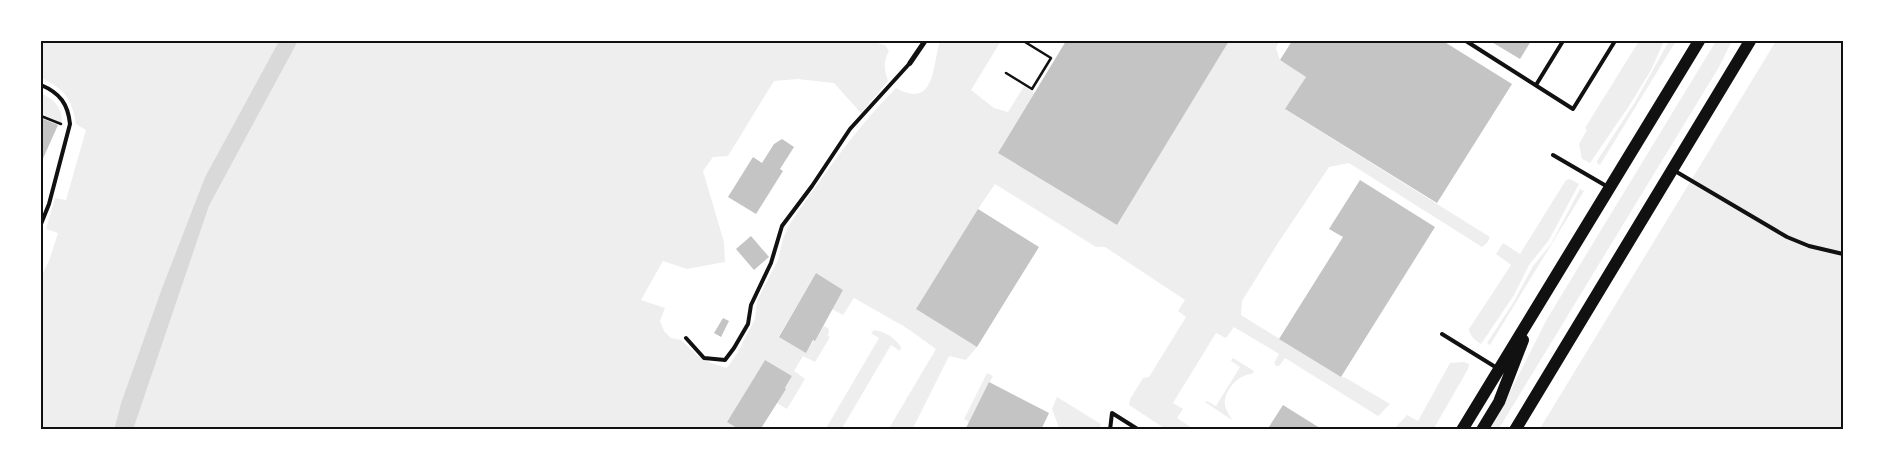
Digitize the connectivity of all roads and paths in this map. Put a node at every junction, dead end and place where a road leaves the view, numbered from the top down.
1 (925, 41) edge
2 (1466, 41) edge
3 (1563, 41) edge
4 (1615, 41) edge
5 (1699, 41) edge
6 (1742, 41) edge
7 (1750, 41) edge
8 (1025, 42) edge
9 (910, 63) joint
10 (1006, 73) dead end
11 (1729, 76) junction
12 (41, 85) edge
13 (1536, 85) junction
14 (41, 116) edge
15 (69, 128) junction
16 (1554, 155) dead end
17 (1673, 170) junction
18 (1610, 188) junction
19 (41, 224) edge
20 (1843, 254) edge
21 (1534, 312) junction
22 (1442, 334) dead end
23 (686, 338) dead end
24 (1498, 369) junction
25 (1110, 430) edge
26 (1139, 430) edge
27 (1462, 430) edge
28 (1482, 430) edge
29 (1515, 430) edge

1 - 9 street
2 - 13 lane
3 - 13 lane
4 - 13 lane
5 - 18 main road
6 - 11 main road
7 - 11 main road
8 - 10 path
9 - 23 lane
11 - 17 main road
12 - 15 lane
14 - 15 path
15 - 19 lane
16 - 18 lane
17 - 20 lane
17 - 29 main road
18 - 21 main road
21 - 24 main road
21 - 28 main road
22 - 24 lane
24 - 27 main road
25 - 26 lane

